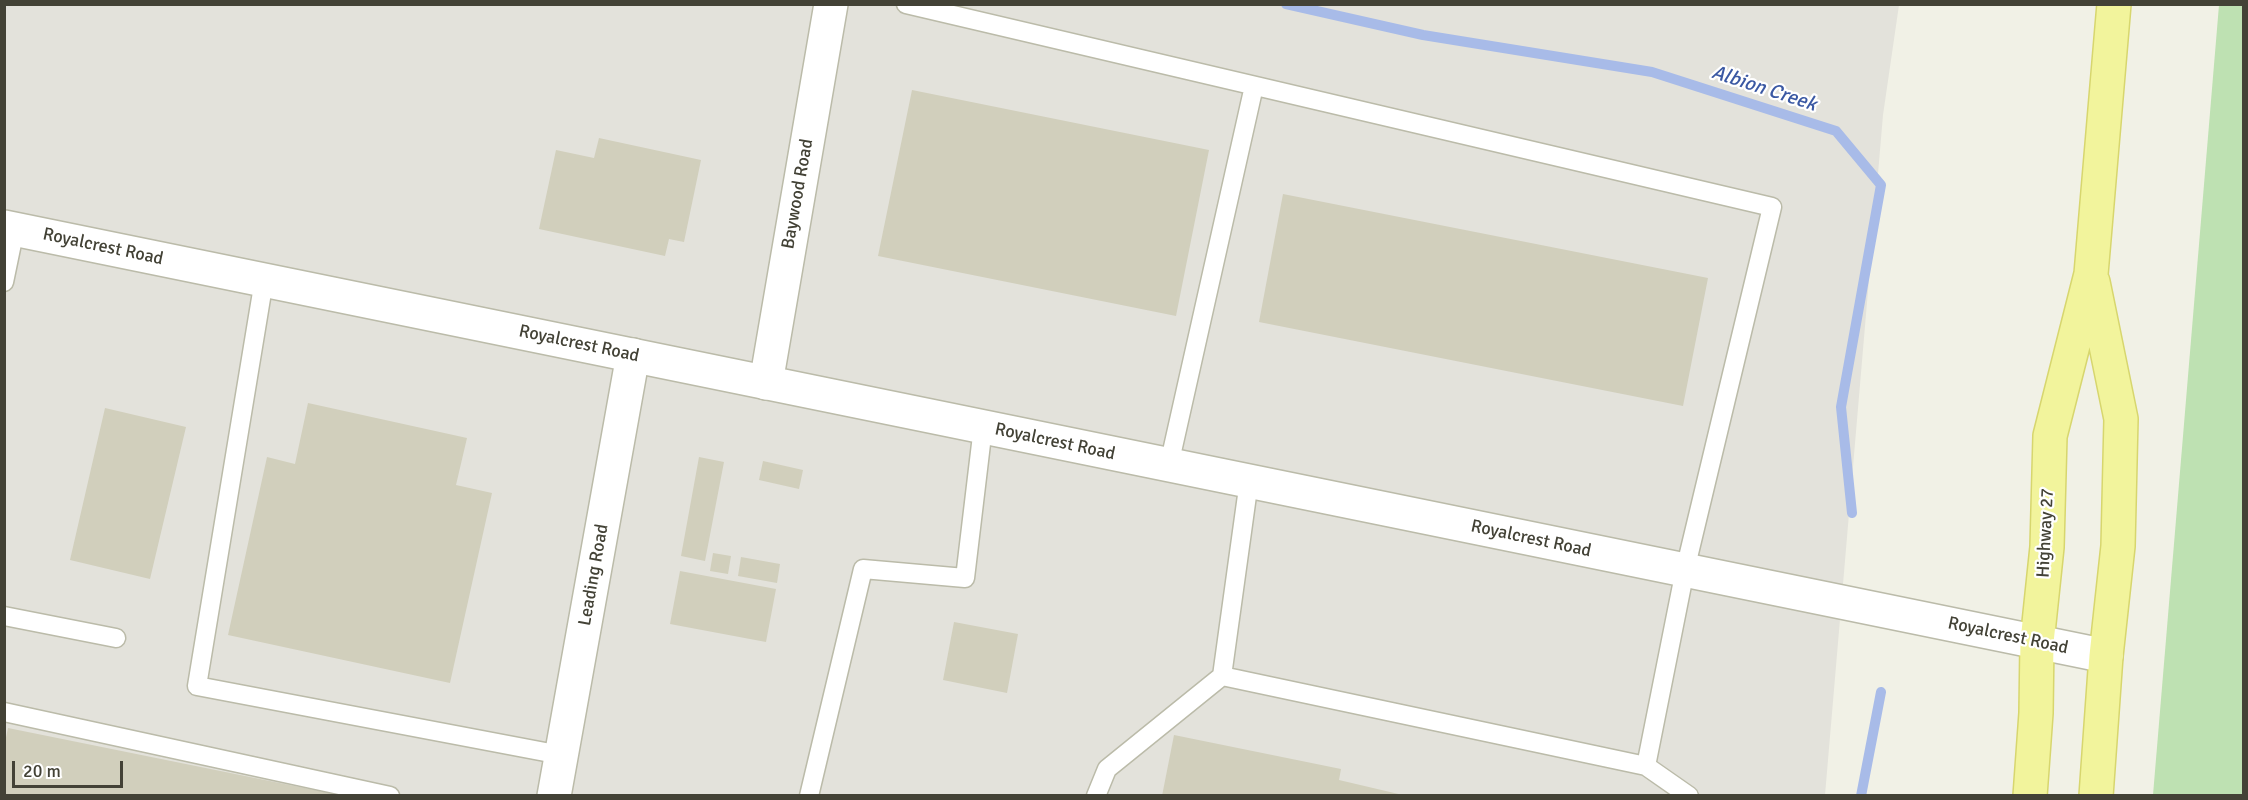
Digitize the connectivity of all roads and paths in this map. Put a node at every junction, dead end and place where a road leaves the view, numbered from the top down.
1 (831, 4) edge
2 (906, 4) edge
3 (2114, 4) edge
4 (1254, 86) junction
5 (10, 228) edge
6 (2091, 274) junction
7 (264, 280) junction
8 (4, 282) edge
9 (633, 355) junction
10 (766, 383) junction
11 (982, 427) junction
12 (1169, 465) junction
13 (1249, 481) junction
14 (1685, 570) junction
15 (4, 616) edge
16 (116, 638) dead end
17 (2037, 642) junction
18 (2106, 657) junction
19 (1222, 676) junction
20 (4, 712) edge
21 (561, 755) junction
22 (1646, 766) junction
23 (390, 795) edge
24 (554, 795) edge
25 (809, 795) edge
26 (1096, 795) edge
27 (1689, 795) edge
28 (2030, 795) edge
29 (2096, 795) edge

1 - 10 street, Baywood Road
2 - 4 lane
3 - 6 main road, Highway 27
4 - 12 lane
4 - 14 lane
5 - 7 street, Royalcrest Road
5 - 8 lane
6 - 17 main road, Highway 27
6 - 18 main road, Highway 27
7 - 9 street, Royalcrest Road
7 - 21 lane
9 - 10 street, Royalcrest Road
9 - 21 street, Leading Road
10 - 11 street, Royalcrest Road
11 - 12 street, Royalcrest Road
11 - 25 lane
12 - 13 street, Royalcrest Road
13 - 14 street, Royalcrest Road
13 - 19 lane
14 - 17 street, Royalcrest Road
14 - 22 lane
15 - 16 lane
17 - 18 street, Royalcrest Road
17 - 28 main road, Highway 27
18 - 29 main road, Highway 27
19 - 22 lane
19 - 26 lane
20 - 23 lane
21 - 24 street, Leading Road
22 - 27 lane

